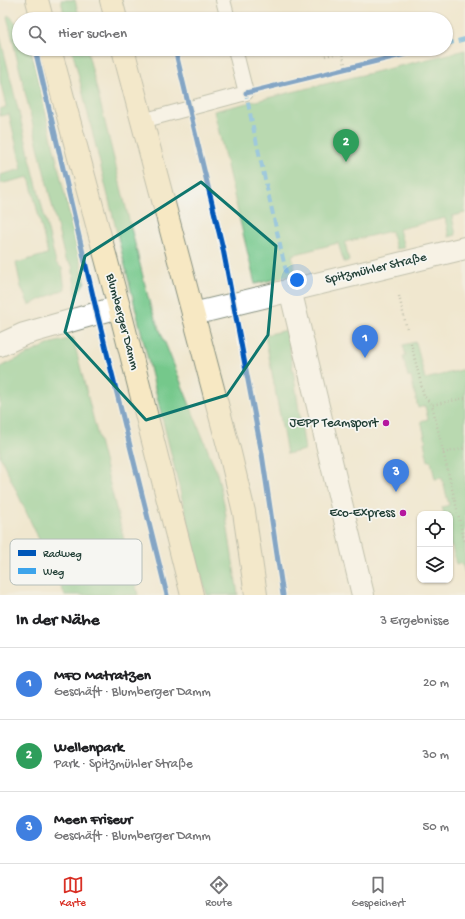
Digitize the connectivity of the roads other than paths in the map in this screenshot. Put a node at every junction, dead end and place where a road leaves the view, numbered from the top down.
1 (37, 0) edge
2 (111, 0) edge
3 (223, 0) edge
4 (40, 12) edge
5 (114, 12) edge
6 (226, 12) edge
7 (52, 56) edge
8 (125, 56) edge
9 (237, 56) edge
10 (142, 121) junction
11 (465, 248) edge
12 (290, 289) junction
13 (119, 308) junction
14 (194, 314) junction
15 (0, 345) edge
16 (192, 595) edge
17 (256, 595) edge
18 (363, 595) edge

1 - 4 main road
2 - 5 main road
3 - 6 lane
7 - 13 main road, Blumberger Damm
8 - 10 main road
9 - 10 lane
10 - 14 main road
11 - 12 street, Spitzmühler Straße
12 - 14 street, Spitzmühler Straße
12 - 18 street
13 - 15 street
13 - 16 main road, Blumberger Damm
14 - 17 main road

